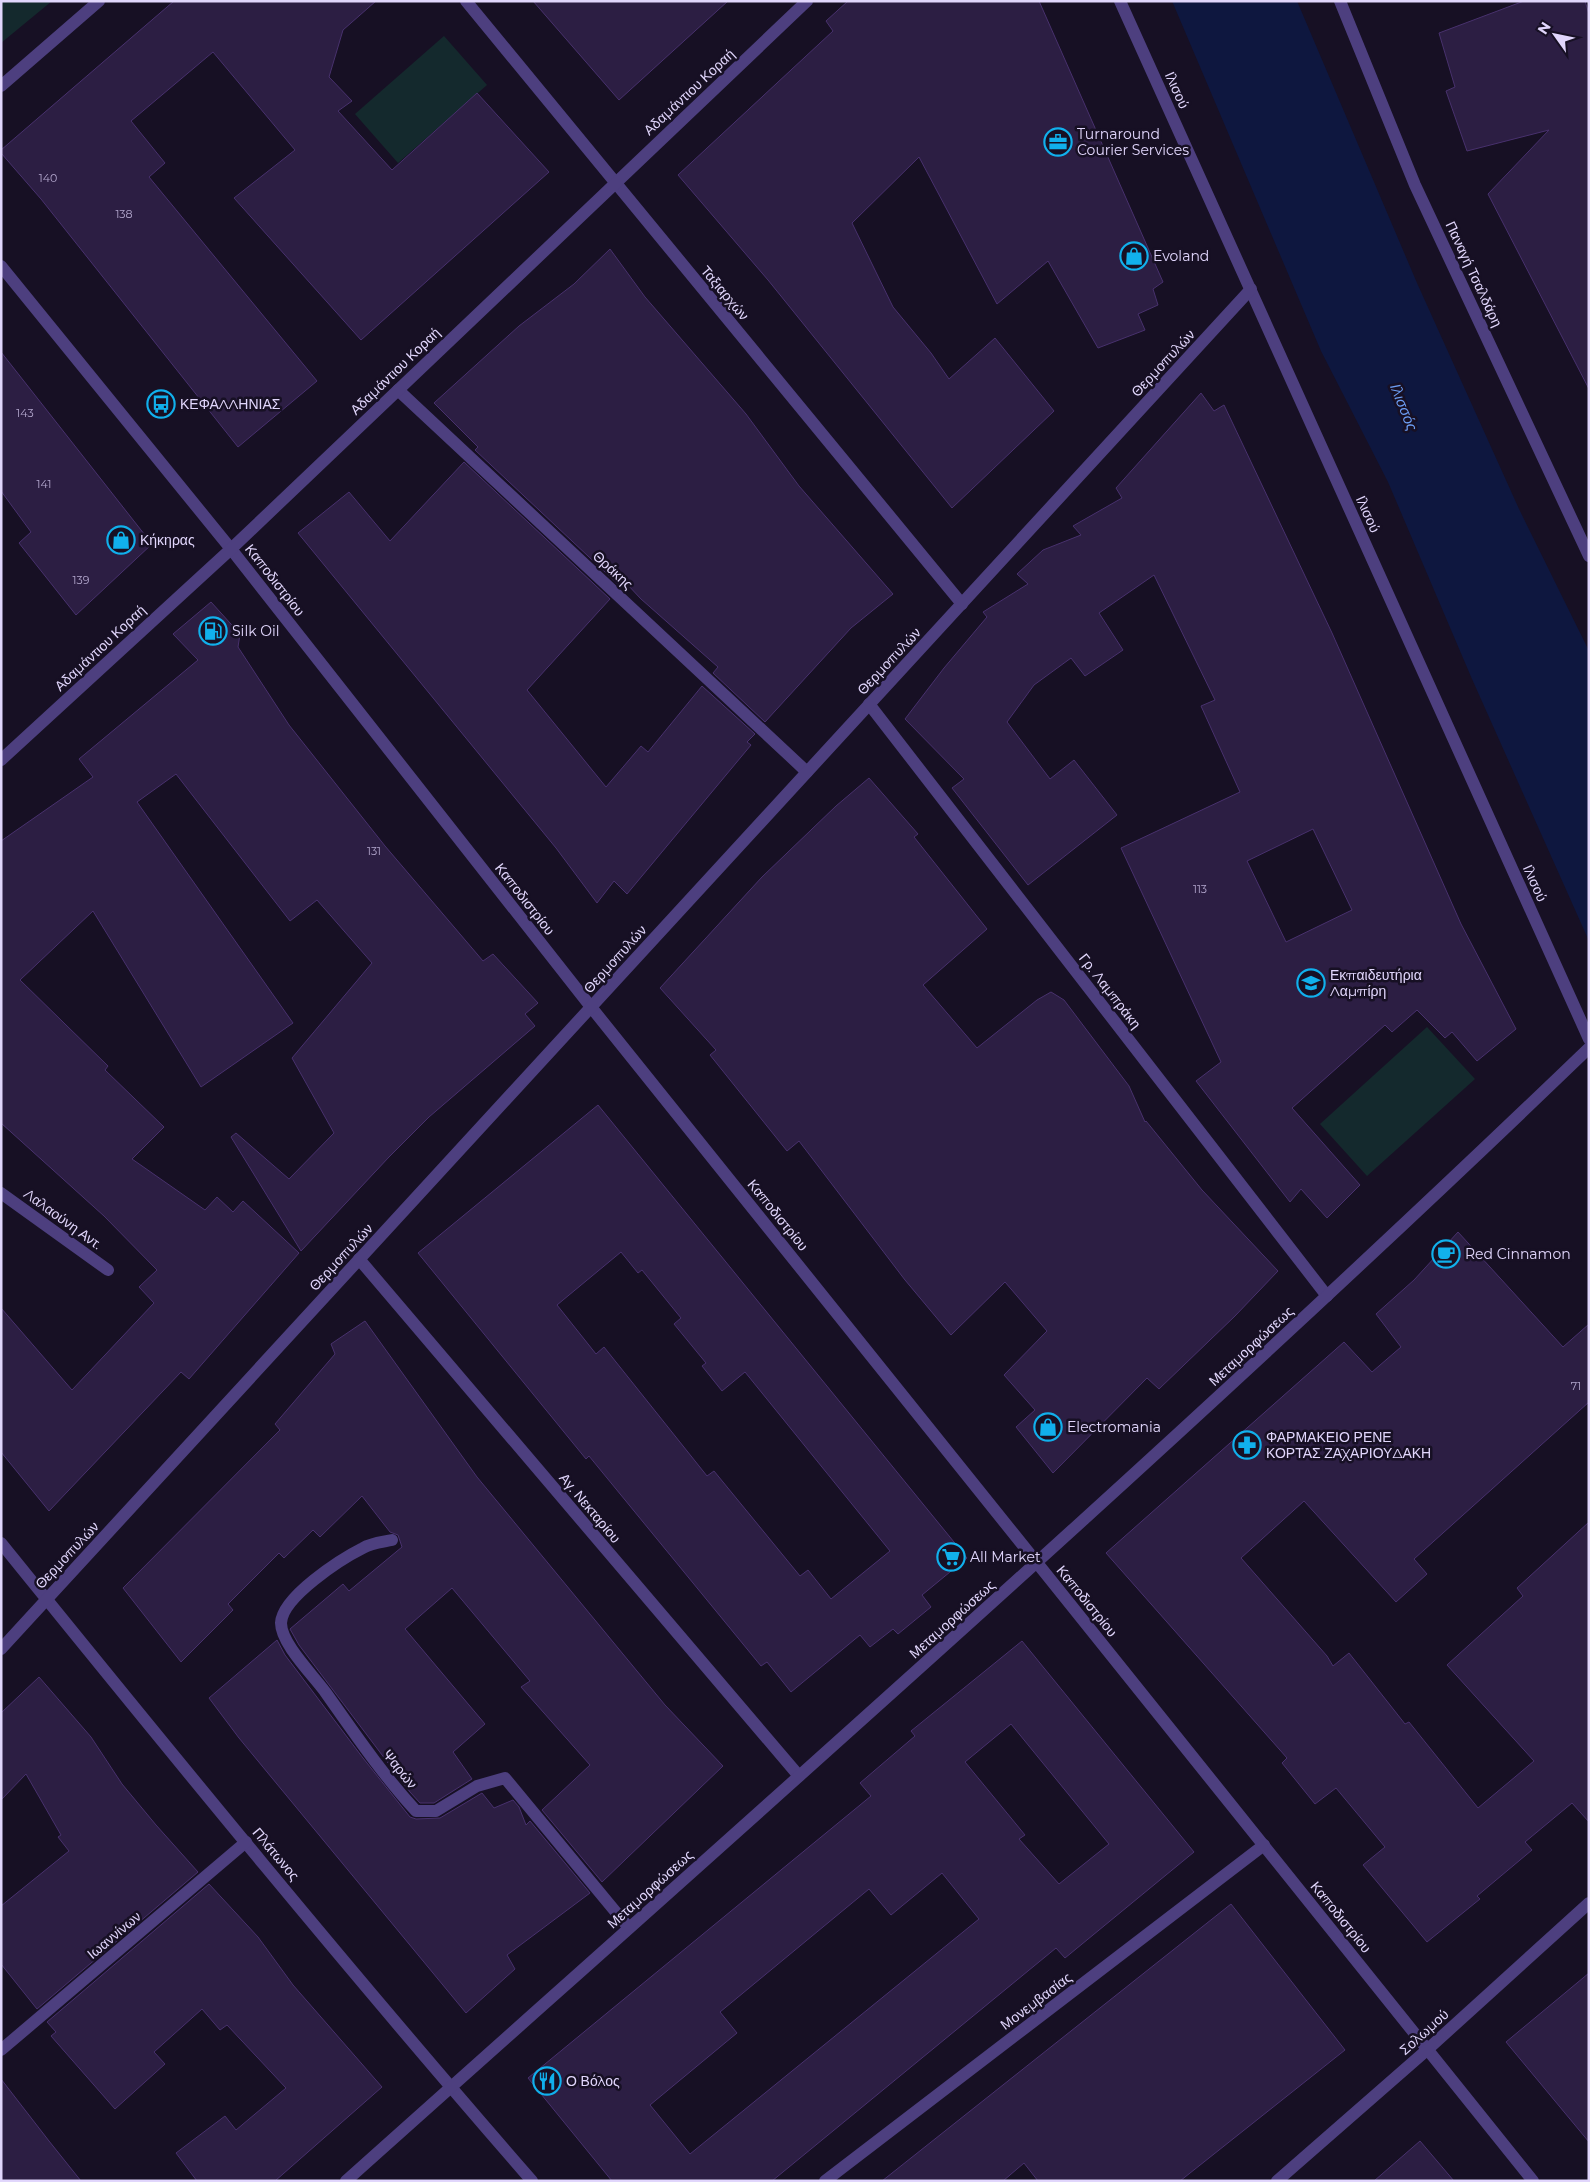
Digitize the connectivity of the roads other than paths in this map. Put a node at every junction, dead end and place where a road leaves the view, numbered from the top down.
1 (99, 1) edge
2 (466, 1) edge
3 (807, 1) edge
4 (1120, 1) edge
5 (1340, 1) edge
6 (1, 86) edge
7 (615, 183) junction
8 (1, 266) edge
9 (1251, 289) junction
10 (398, 390) junction
11 (230, 549) junction
12 (1589, 556) edge
13 (962, 604) junction
14 (869, 704) junction
15 (1, 760) edge
16 (807, 772) junction
17 (592, 1007) junction
18 (1589, 1039) edge
19 (1589, 1048) edge
20 (1, 1193) edge
21 (359, 1259) junction
22 (108, 1270) dead end
23 (1327, 1296) junction
24 (392, 1540) dead end
25 (1, 1543) edge
26 (1037, 1562) junction
27 (46, 1600) junction
28 (1, 1649) edge
29 (798, 1776) junction
30 (246, 1842) junction
31 (1264, 1845) junction
32 (1589, 1903) edge
33 (629, 1928) junction
34 (1428, 2049) junction
35 (1, 2050) edge
36 (450, 2087) junction
37 (346, 2181) edge
38 (532, 2181) edge
39 (825, 2181) edge
40 (1277, 2181) edge
41 (1533, 2181) edge

1 - 6 street
2 - 7 street, Ταξιαρχών
3 - 7 street, Αδαμάντιου Κοραή
4 - 9 street, Ιλισού
5 - 12 street, Παναγή Τσαλδάρη
7 - 10 street, Αδαμάντιου Κοραή
7 - 13 street, Ταξιαρχών
8 - 11 street, Καποδιστρίου
9 - 13 street, Θερμοπυλών
9 - 18 street, Ιλισού
10 - 11 street, Αδαμάντιου Κοραή
10 - 16 street, Θράκης
11 - 15 street, Αδαμάντιου Κοραή
11 - 17 street, Καποδιστρίου
13 - 14 street, Θερμοπυλών
14 - 16 street, Θερμοπυλών
14 - 23 street, Γρ. Λαμπράκη
16 - 17 street, Θερμοπυλών
17 - 21 street, Θερμοπυλών
17 - 26 street, Καποδιστρίου
19 - 23 street, Μεταμορφώσεως
20 - 22 street, Λαλαούνη Αντ.
21 - 27 street, Θερμοπυλών
21 - 29 street, Αγ. Νεκταρίου
23 - 26 street, Μεταμορφώσεως
24 - 33 street, Ψαρών
25 - 27 street, Πλάτωνος
26 - 29 street, Μεταμορφώσεως
26 - 31 street, Καποδιστρίου
27 - 28 street, Θερμοπυλών
27 - 30 street, Πλάτωνος
29 - 33 street, Μεταμορφώσεως
30 - 35 street, Ιωαννίνων
30 - 36 street, Πλάτωνος
31 - 34 street, Καποδιστρίου
31 - 39 street, Μονεμβασίας
32 - 34 street, Σολωμού
33 - 36 street, Μεταμορφώσεως
34 - 40 street, Σολωμού
34 - 41 street, Καποδιστρίου
36 - 37 street, Μεταμορφώσεως
36 - 38 street, Πλάτωνος

